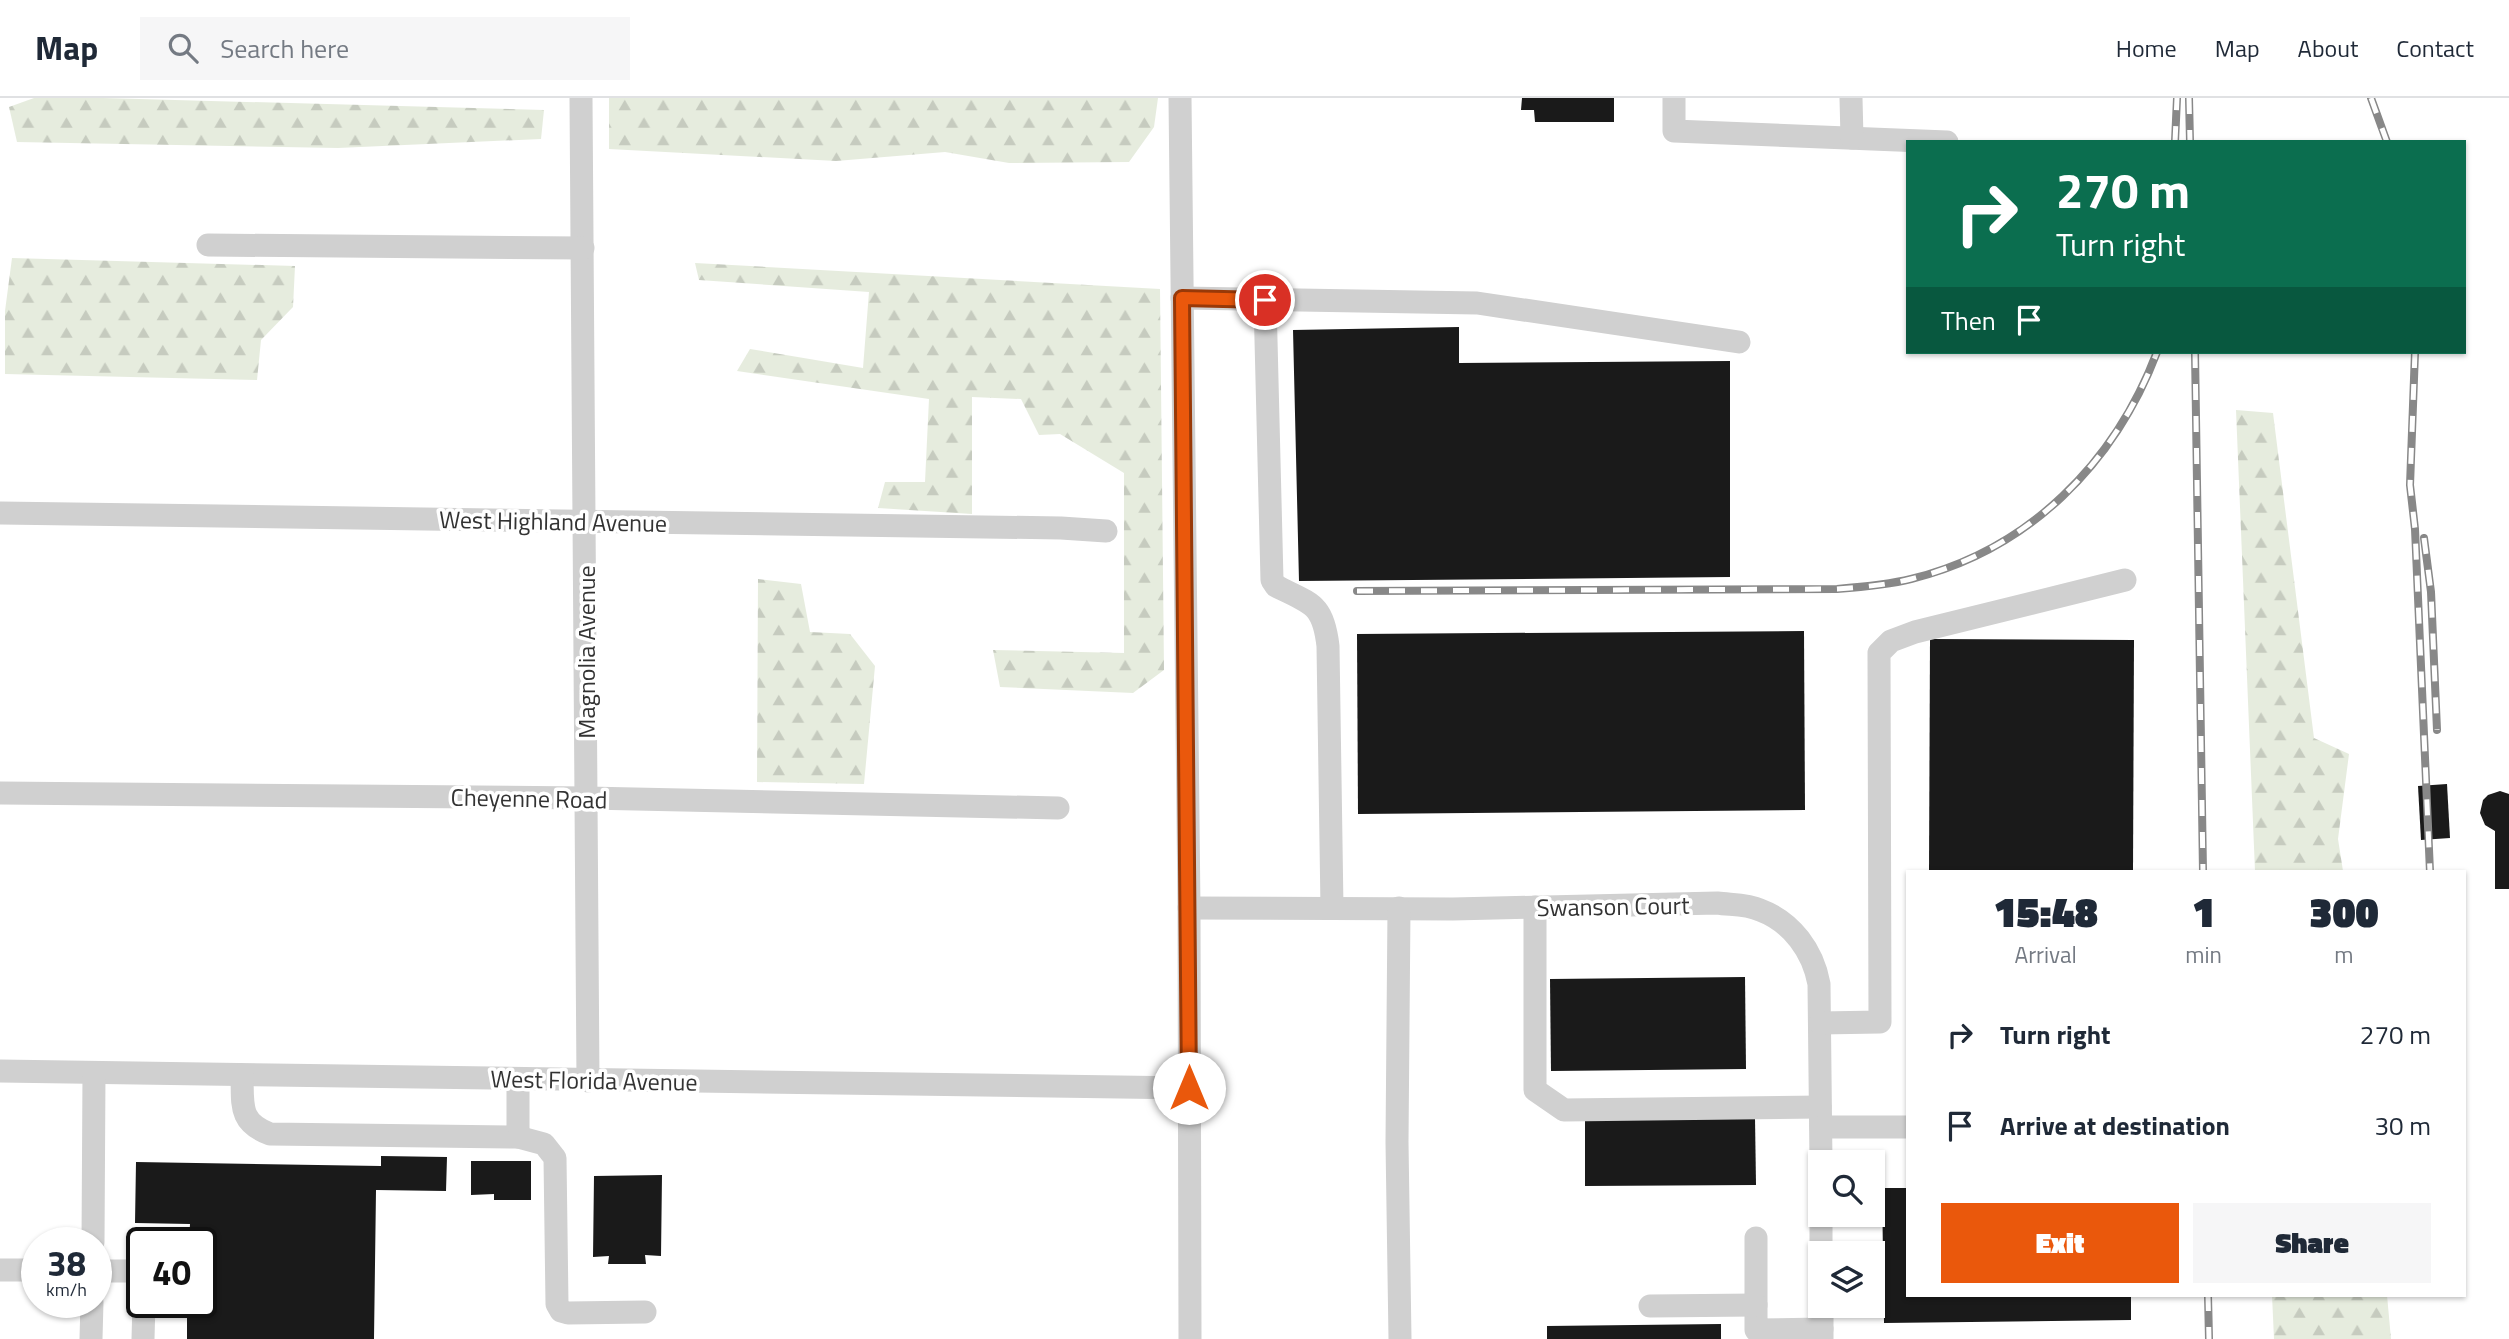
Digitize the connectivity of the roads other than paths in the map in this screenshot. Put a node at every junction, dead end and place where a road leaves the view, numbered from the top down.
1 (581, 98) edge
2 (1180, 98) edge
3 (1674, 98) edge
4 (1851, 98) edge
5 (1852, 138) junction
6 (1906, 140) edge
7 (208, 245) dead end
8 (583, 248) junction
9 (1182, 298) junction
10 (1265, 300) junction
11 (1739, 342) dead end
12 (0, 513) edge
13 (585, 521) junction
14 (1106, 531) dead end
15 (2125, 580) dead end
16 (0, 793) edge
17 (588, 798) junction
18 (1058, 808) dead end
19 (1535, 907) junction
20 (1189, 908) junction
21 (1332, 908) junction
22 (1399, 908) junction
23 (1820, 1023) junction
24 (0, 1072) edge
25 (94, 1073) junction
26 (242, 1075) junction
27 (517, 1079) junction
28 (588, 1080) junction
29 (1189, 1088) junction
30 (1821, 1117) junction
31 (1906, 1127) edge
32 (518, 1137) junction
33 (1821, 1150) edge
34 (93, 1227) edge
35 (1756, 1238) dead end
36 (0, 1270) edge
37 (21, 1270) edge
38 (1756, 1304) junction
39 (1650, 1306) dead end
40 (645, 1312) dead end
41 (92, 1318) edge
42 (144, 1318) edge
43 (1822, 1334) edge
44 (1748, 1335) edge
45 (91, 1339) edge
46 (143, 1339) edge
47 (1190, 1339) edge
48 (1400, 1339) edge

1 - 8 street, Magnolia Avenue
2 - 9 street
3 - 5 street
4 - 5 street
5 - 6 street
7 - 8 street
8 - 13 street, Magnolia Avenue
9 - 10 street
9 - 20 street
10 - 11 street
10 - 21 street
12 - 13 street, West Highland Avenue
13 - 14 street, West Highland Avenue
13 - 17 street, Magnolia Avenue
15 - 23 street
16 - 17 street, Cheyenne Road
17 - 18 street, Cheyenne Road
17 - 28 street, Magnolia Avenue
19 - 22 street, Swanson Court
19 - 23 street, Swanson Court
19 - 30 street
20 - 21 street, Swanson Court
20 - 29 street
21 - 22 street, Swanson Court
22 - 48 street
23 - 30 street, Swanson Court
24 - 25 street, West Florida Avenue
25 - 26 street, West Florida Avenue
25 - 34 street
26 - 27 street, West Florida Avenue
26 - 32 street
27 - 28 street, West Florida Avenue
27 - 32 street
28 - 29 street, West Florida Avenue
29 - 47 street
30 - 31 street
30 - 33 street, Swanson Court
32 - 40 street
35 - 38 street
36 - 37 street
38 - 39 street
38 - 44 street
41 - 45 street
42 - 46 street
43 - 44 street

